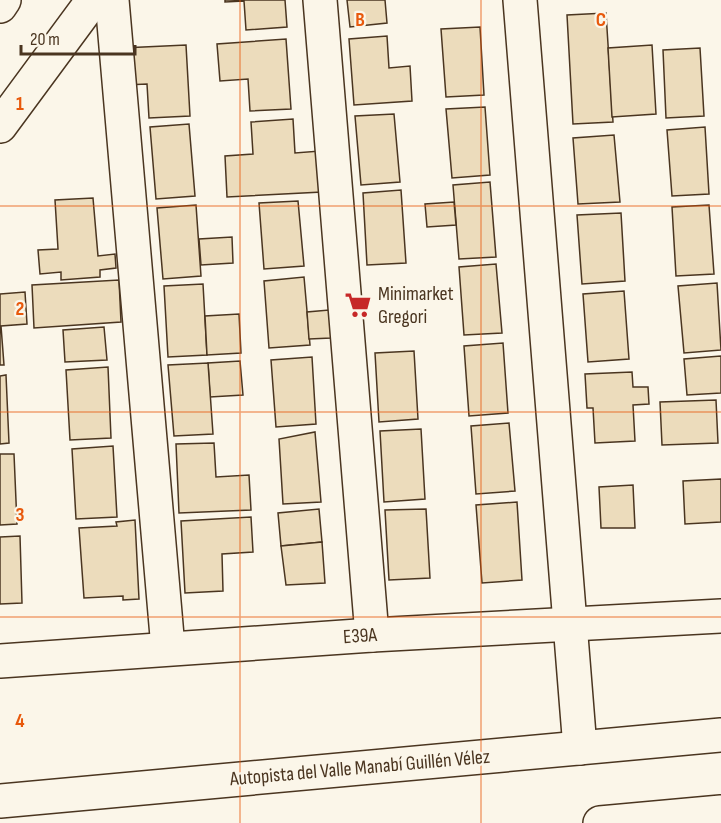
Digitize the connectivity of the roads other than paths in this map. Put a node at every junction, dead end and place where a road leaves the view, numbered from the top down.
1 (4, 0) edge
2 (93, 0) edge
3 (112, 0) edge
4 (321, 0) edge
5 (520, 0) edge
6 (0, 6) edge
7 (0, 126) edge
8 (721, 616) edge
9 (569, 624) junction
10 (372, 635) junction
11 (168, 648) junction
12 (0, 661) edge
13 (721, 735) edge
14 (580, 748) junction
15 (0, 801) edge
16 (721, 812) edge
17 (600, 823) edge

1 - 6 street
2 - 7 street
3 - 11 street
4 - 10 street
5 - 9 street
8 - 9 street, E39A
9 - 10 street, E39A
9 - 14 street
10 - 11 street, E39A
11 - 12 street, E39A
13 - 14 street, Autopista del Valle Manabí Guillén Vélez
14 - 15 street, Autopista del Valle Manabí Guillén Vélez
16 - 17 street

